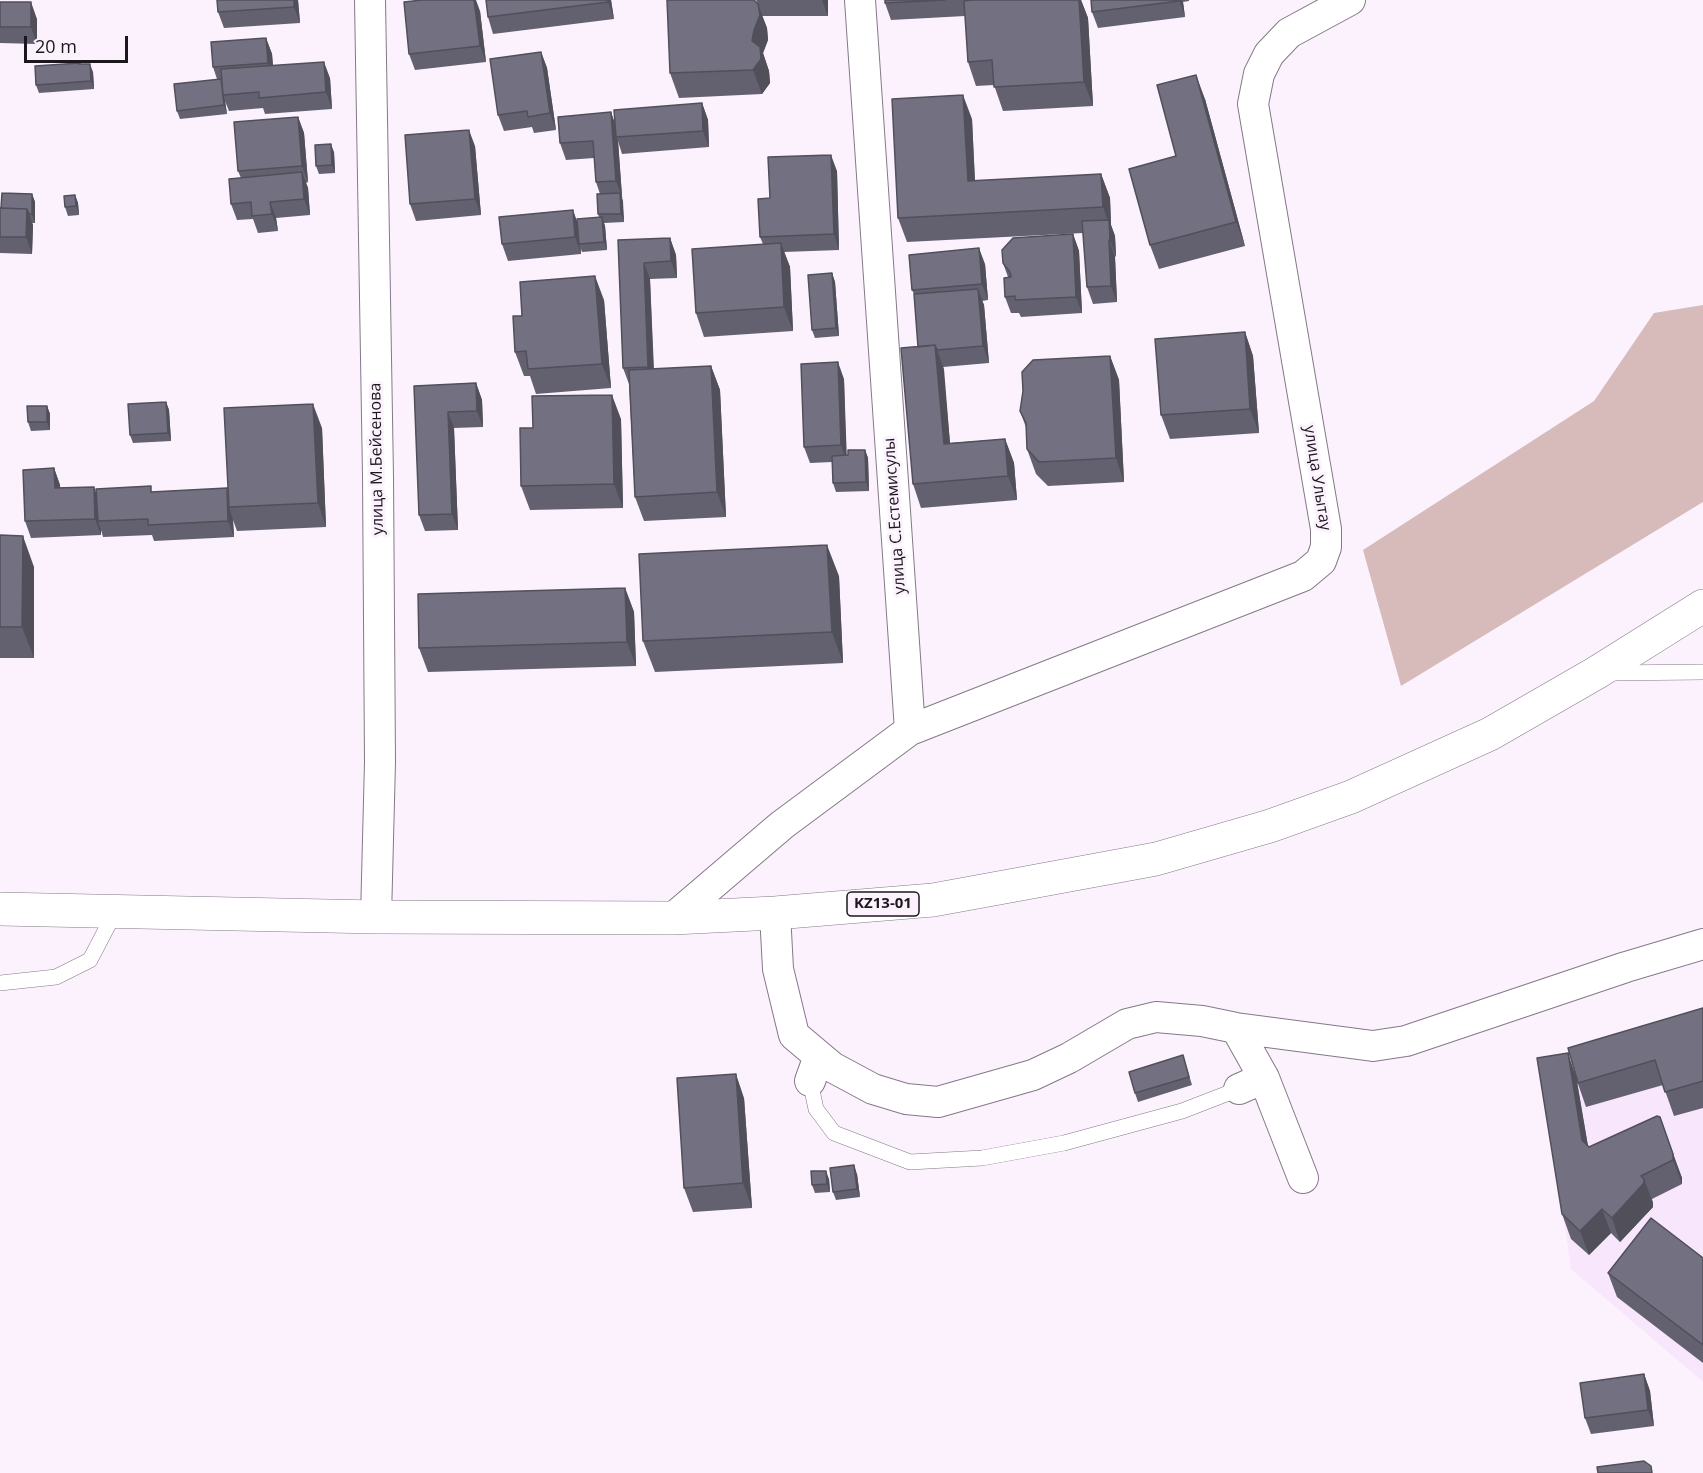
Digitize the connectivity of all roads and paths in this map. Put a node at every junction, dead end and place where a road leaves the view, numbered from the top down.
1 (370, 0) edge
2 (860, 0) edge
3 (1350, 0) edge
4 (1703, 606) edge
5 (1703, 672) edge
6 (1596, 674) junction
7 (910, 730) junction
8 (0, 909) edge
9 (115, 912) junction
10 (775, 914) junction
11 (376, 917) junction
12 (673, 918) junction
13 (1703, 944) edge
14 (0, 983) edge
15 (1236, 1028) junction
16 (815, 1068) junction
17 (1252, 1083) junction
18 (1304, 1179) dead end

1 - 11 street, улица М.Бейсенова
2 - 7 street, улица С.Естемисулы
3 - 7 street, улица Улытау
4 - 6 highway, KZ13-01
5 - 6 lane
6 - 10 highway, KZ13-01
7 - 12 street
8 - 9 highway, KZ13-01
9 - 11 highway, KZ13-01
9 - 14 lane
10 - 12 highway, KZ13-01
10 - 16 street
11 - 12 highway, KZ13-01
13 - 15 street
15 - 16 street
15 - 17 street
16 - 17 lane
17 - 18 street

